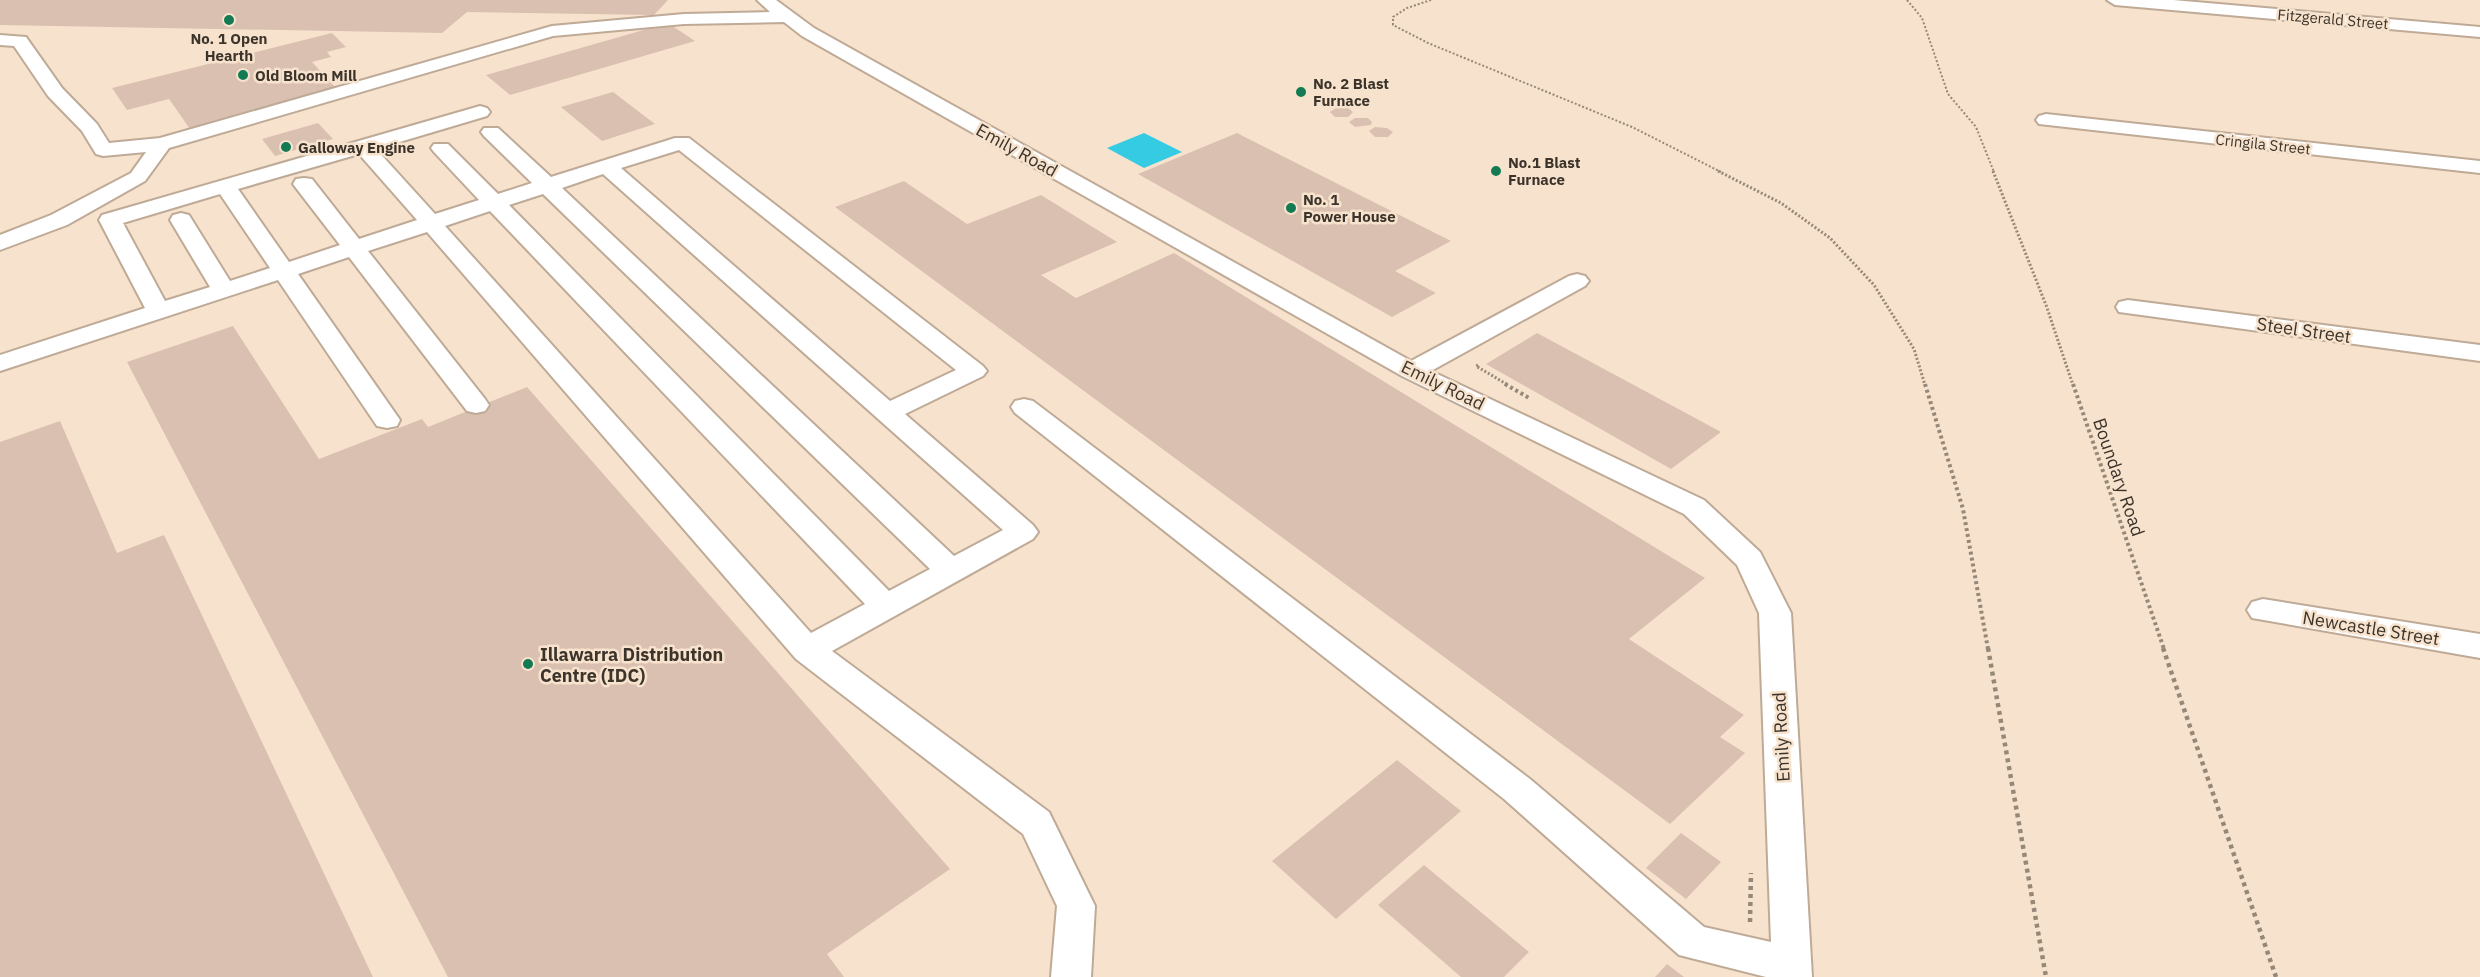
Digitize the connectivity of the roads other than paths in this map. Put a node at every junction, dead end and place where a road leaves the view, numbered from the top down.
1 (765, 0) edge
2 (2115, 0) edge
3 (787, 17) junction
4 (2480, 33) edge
5 (0, 40) edge
6 (2046, 120) dead end
7 (162, 144) junction
8 (363, 146) junction
9 (441, 148) dead end
10 (606, 166) junction
11 (2480, 167) edge
12 (304, 184) dead end
13 (225, 186) junction
14 (547, 186) junction
15 (494, 203) junction
16 (182, 220) dead end
17 (431, 223) junction
18 (0, 243) edge
19 (354, 248) junction
20 (284, 271) junction
21 (1577, 281) dead end
22 (224, 290) junction
23 (2128, 307) dead end
24 (159, 312) junction
25 (2480, 354) edge
26 (0, 363) edge
27 (1411, 371) junction
28 (476, 405) dead end
29 (1024, 407) dead end
30 (887, 412) junction
31 (387, 420) dead end
32 (951, 571) junction
33 (886, 607) junction
34 (2263, 610) dead end
35 (2480, 646) edge
36 (807, 650) junction
37 (1792, 971) edge
38 (1071, 977) edge

1 - 3 street, Emily Road
2 - 4 street, Fitzgerald Street
3 - 7 street
3 - 27 street, Emily Road
5 - 7 street
6 - 11 street, Cringila Street
7 - 18 street
8 - 13 street
8 - 14 street
8 - 17 street
9 - 15 street
10 - 14 street
10 - 30 street
10 - 30 street
12 - 19 street
13 - 20 street
13 - 24 street
14 - 15 street
14 - 32 street
15 - 17 street
15 - 33 street
16 - 22 street
17 - 19 street
17 - 36 street
19 - 20 street
19 - 28 street
20 - 22 street
20 - 31 street
21 - 27 street
22 - 24 street
23 - 25 street, Steel Street
24 - 26 street
27 - 37 street, Emily Road
29 - 37 street
30 - 32 street
32 - 33 street
33 - 36 street
34 - 35 street, Newcastle Street
36 - 38 street

